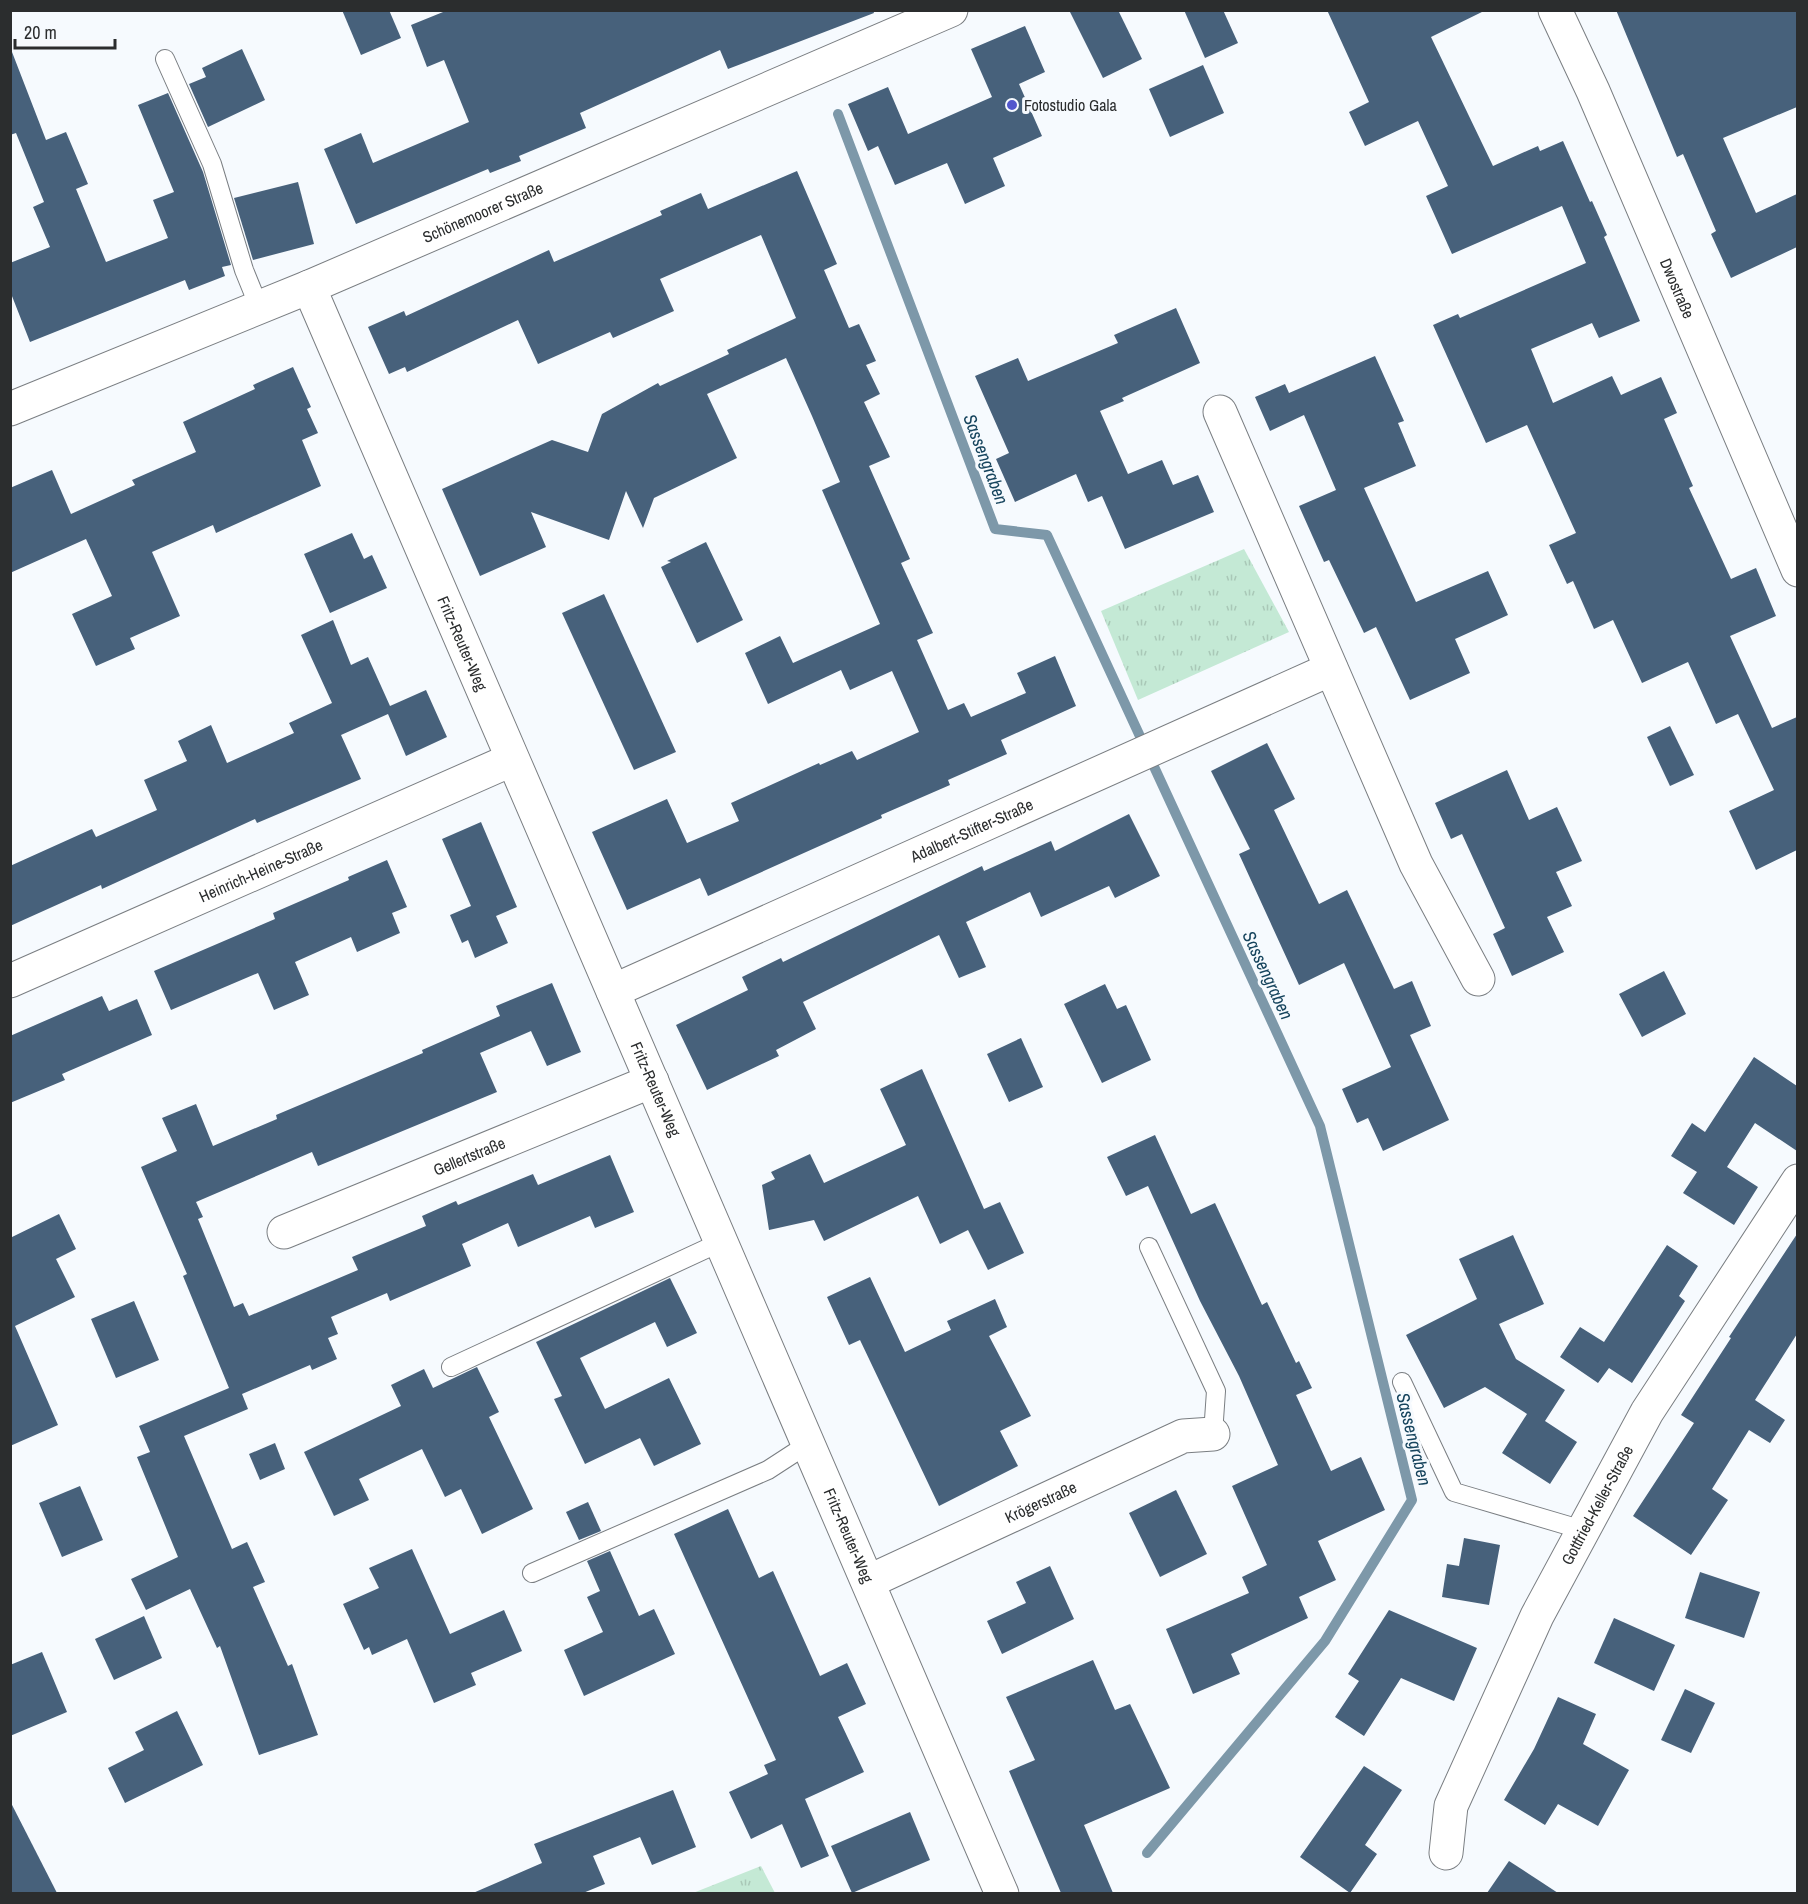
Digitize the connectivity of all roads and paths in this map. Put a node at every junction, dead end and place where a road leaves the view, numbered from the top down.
1 (951, 10) edge
2 (1555, 10) edge
3 (165, 59) dead end
4 (309, 286) junction
5 (259, 307) junction
6 (10, 409) edge
7 (1220, 412) dead end
8 (1797, 570) edge
9 (1331, 669) junction
10 (511, 760) junction
11 (1478, 979) dead end
12 (10, 981) edge
13 (613, 991) junction
14 (652, 1081) junction
15 (1797, 1180) edge
16 (284, 1232) dead end
17 (721, 1242) junction
18 (1149, 1247) dead end
19 (451, 1367) dead end
20 (1402, 1382) dead end
21 (1213, 1434) joint
22 (808, 1444) junction
23 (1584, 1530) junction
24 (531, 1573) dead end
25 (870, 1581) junction
26 (1446, 1853) dead end
27 (1002, 1893) edge

1 - 4 street, Schönemoorer Straße
2 - 8 street, Dwostraße
3 - 5 lane
4 - 5 street, Schönemoorer Straße
4 - 10 street, Fritz-Reuter-Weg
5 - 6 street, Schönemoorer Straße
7 - 9 street
9 - 11 street
9 - 13 street, Adalbert-Stifter-Straße
10 - 12 street, Heinrich-Heine-Straße
10 - 13 street, Fritz-Reuter-Weg
13 - 14 street, Fritz-Reuter-Weg
14 - 16 street, Gellertstraße
14 - 17 street, Fritz-Reuter-Weg
15 - 23 street, Gottfried-Keller-Straße
17 - 19 lane
17 - 22 street, Fritz-Reuter-Weg
18 - 21 lane
20 - 23 lane
21 - 25 street, Krögerstraße
22 - 24 lane
22 - 25 street, Fritz-Reuter-Weg
23 - 26 street, Gottfried-Keller-Straße
25 - 27 street, Fritz-Reuter-Weg

